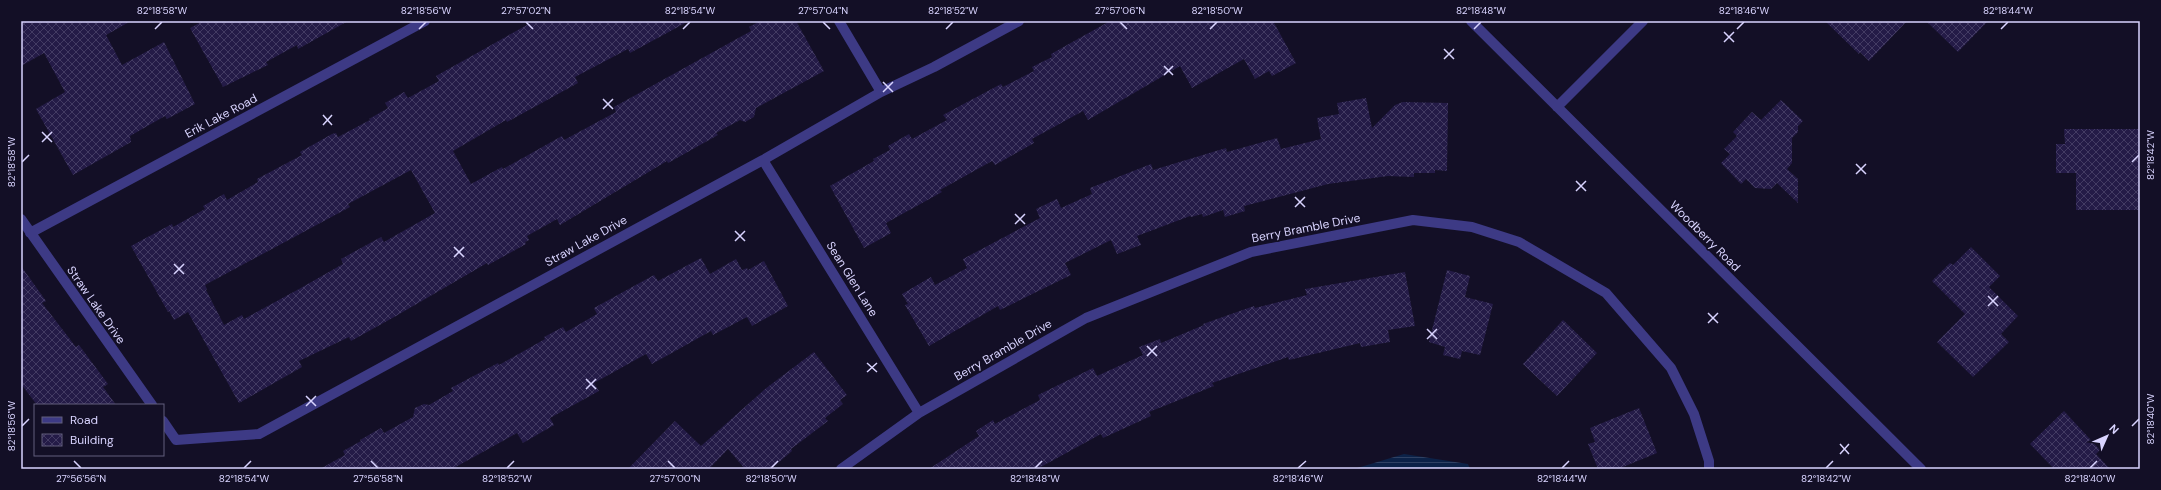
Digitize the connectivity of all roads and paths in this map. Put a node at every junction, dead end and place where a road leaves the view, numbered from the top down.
1 (425, 21) edge
2 (839, 21) edge
3 (1019, 21) edge
4 (1471, 21) edge
5 (1643, 21) edge
6 (881, 92) junction
7 (1557, 107) junction
8 (763, 160) junction
9 (21, 219) edge
10 (30, 233) junction
11 (151, 404) edge
12 (919, 412) junction
13 (164, 422) edge
14 (841, 469) edge
15 (1709, 469) edge
16 (1921, 469) edge

1 - 10 street, Erik Lake Road
2 - 6 street
3 - 6 street, Straw Lake Drive
4 - 7 street, Woodberry Road
5 - 7 street
6 - 8 street, Straw Lake Drive
7 - 16 street, Woodberry Road
8 - 12 street, Sean Glen Lane
8 - 13 street, Straw Lake Drive
9 - 10 street, Straw Lake Drive
10 - 11 street, Straw Lake Drive
12 - 14 street, Berry Bramble Drive
12 - 15 street, Berry Bramble Drive

